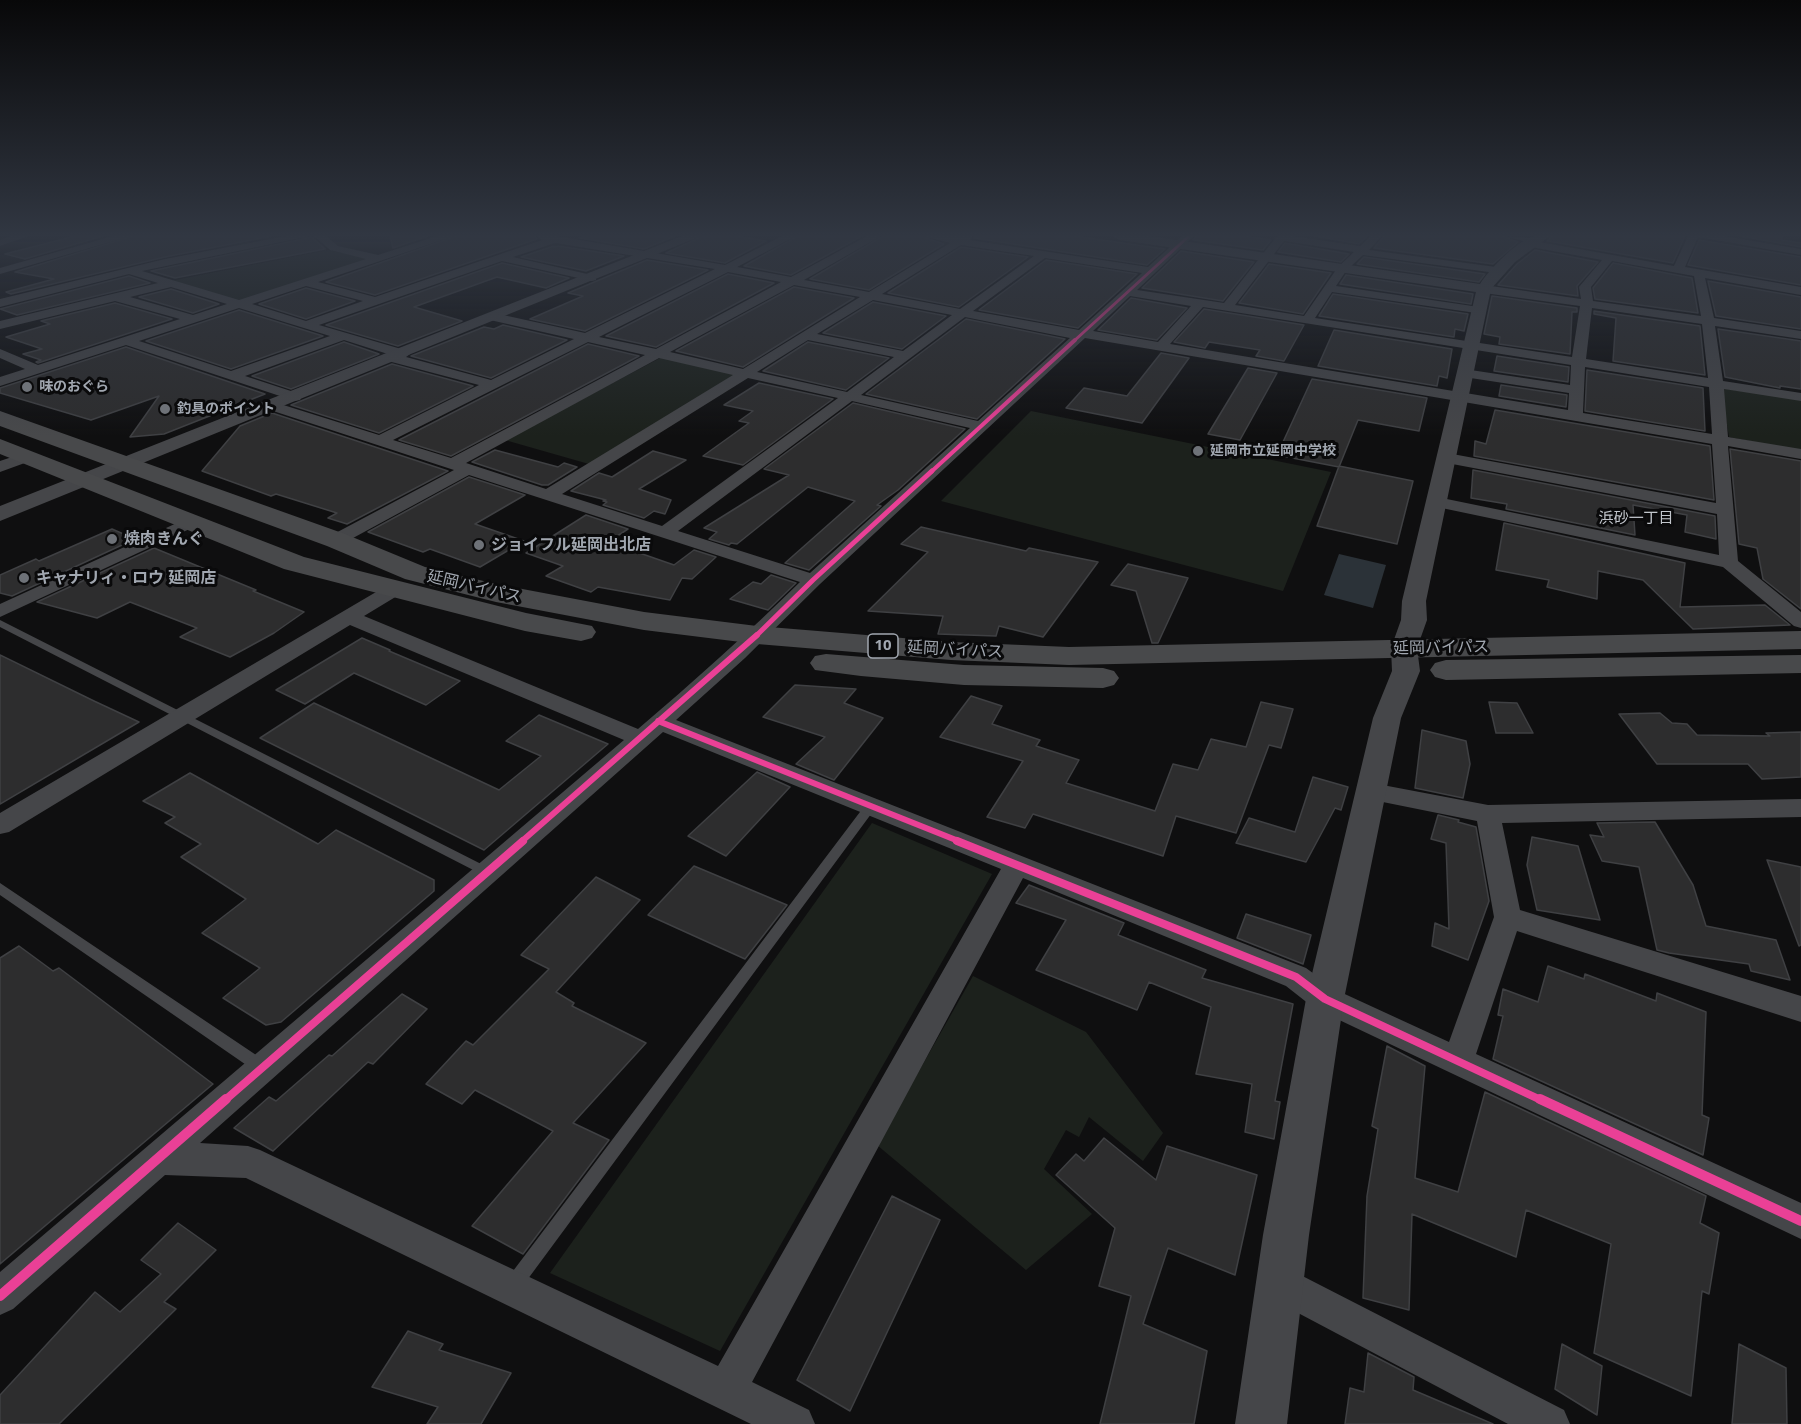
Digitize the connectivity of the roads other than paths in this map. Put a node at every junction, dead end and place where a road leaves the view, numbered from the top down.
1 (93, 302) edge
2 (134, 302) edge
3 (229, 302) edge
4 (245, 302) edge
5 (372, 302) edge
6 (529, 302) edge
7 (661, 302) edge
8 (752, 302) edge
9 (860, 302) edge
10 (905, 302) edge
11 (977, 302) edge
12 (1115, 302) edge
13 (1190, 302) edge
14 (1231, 302) edge
15 (1319, 302) edge
16 (1483, 302) edge
17 (1583, 302) edge
18 (1704, 302) edge
19 (1587, 303) junction
20 (1199, 304) junction
21 (237, 305) junction
22 (1227, 308) junction
23 (962, 313) junction
24 (494, 316) junction
25 (192, 320) junction
26 (1307, 320) junction
27 (1708, 321) junction
28 (0, 325) edge
29 (306, 325) junction
30 (1081, 334) junction
31 (1801, 335) edge
32 (343, 336) junction
33 (805, 336) junction
34 (590, 338) junction
35 (125, 341) junction
36 (1161, 346) junction
37 (0, 353) edge
38 (657, 354) junction
39 (905, 355) junction
40 (398, 356) junction
41 (1579, 362) junction
42 (38, 370) junction
43 (1465, 372) junction
44 (744, 374) junction
45 (231, 376) junction
46 (0, 382) edge
47 (1716, 384) junction
48 (494, 385) junction
49 (1576, 390) junction
50 (295, 397) junction
51 (847, 397) junction
52 (1801, 397) edge
53 (272, 406) junction
54 (1575, 417) junction
55 (0, 418) edge
56 (981, 426) junction
57 (379, 441) junction
58 (1719, 441) junction
59 (1801, 454) edge
60 (9, 457) edge
61 (1447, 458) junction
62 (123, 464) junction
63 (460, 466) junction
64 (83, 480) junction
65 (548, 495) junction
66 (1437, 502) junction
67 (1724, 510) junction
68 (0, 514) edge
69 (190, 522) junction
70 (665, 532) junction
71 (336, 540) junction
72 (1729, 563) junction
73 (813, 580) junction
74 (395, 590) junction
75 (0, 611) edge
76 (349, 617) junction
77 (0, 623) edge
78 (1800, 624) edge
79 (748, 645) junction
80 (1405, 660) junction
81 (1801, 664) edge
82 (181, 717) junction
83 (649, 730) junction
84 (1372, 792) junction
85 (870, 807) junction
86 (1801, 808) edge
87 (1488, 814) junction
88 (0, 825) edge
89 (1016, 866) junction
90 (487, 872) junction
91 (0, 888) edge
92 (1508, 917) junction
93 (1325, 999) junction
94 (1801, 1009) edge
95 (1458, 1061) junction
96 (263, 1068) junction
97 (160, 1158) junction
98 (1801, 1221) edge
99 (1280, 1284) junction
100 (511, 1288) junction
101 (0, 1296) edge
102 (725, 1392) junction
103 (795, 1424) edge
104 (1261, 1424) edge
105 (1550, 1424) edge

1 - 28 street
2 - 25 street
3 - 21 street
4 - 21 street
5 - 29 street
6 - 24 street
7 - 34 street
8 - 38 street
9 - 33 street
10 - 23 street
11 - 23 street
12 - 30 street
13 - 20 street
14 - 22 street
15 - 26 street
16 - 43 street
17 - 19 street
18 - 27 street
19 - 27 street
19 - 41 street
20 - 22 street
20 - 36 street
21 - 25 street
21 - 29 street
22 - 26 street
23 - 30 street
23 - 39 street
24 - 34 street
24 - 40 street
25 - 35 street
26 - 43 street
27 - 31 street
27 - 47 street
29 - 32 street
30 - 36 street
30 - 56 street
32 - 40 street
32 - 45 street
33 - 39 street
33 - 44 street
34 - 38 street
34 - 48 street
35 - 42 street
35 - 45 street
36 - 43 street
37 - 42 street
38 - 44 street
38 - 63 street
39 - 51 street
40 - 48 street
40 - 50 street
41 - 43 street
41 - 47 street
41 - 49 street
42 - 46 street
43 - 49 street
43 - 54 street
43 - 61 street
44 - 51 street
44 - 65 street
45 - 50 street
47 - 52 street
47 - 58 street
48 - 57 street
49 - 54 street
50 - 53 street
51 - 56 street
51 - 70 street
53 - 57 street
53 - 62 street
54 - 58 street
55 - 62 highway, 延岡バイパス / 10
56 - 73 street
57 - 63 street
58 - 59 street
58 - 67 street
60 - 64 highway, 延岡バイパス / 10
61 - 66 street
61 - 67 street
62 - 64 street
62 - 71 highway, 延岡バイパス / 10
63 - 65 street
63 - 71 street
64 - 68 street
64 - 69 highway, 延岡バイパス / 10
65 - 70 street
66 - 72 street
66 - 80 street
67 - 72 street
69 - 74 highway, 延岡バイパス / 10
69 - 75 street
70 - 73 street
71 - 79 highway, 延岡バイパス / 10
72 - 78 street
73 - 79 street
74 - 76 street
74 - 79 highway, 延岡バイパス / 10
76 - 82 street
76 - 83 street
77 - 82 lane
78 - 80 highway, 延岡バイパス / 10
79 - 80 highway, 延岡バイパス / 10
79 - 83 street
80 - 81 highway, 延岡バイパス / 10
80 - 84 street
82 - 88 street
82 - 90 lane
83 - 85 street
83 - 90 street
84 - 87 street
84 - 93 street
85 - 89 street
85 - 100 lane
86 - 87 street
87 - 92 street
89 - 93 street
89 - 102 street
90 - 96 street
91 - 96 lane
92 - 94 street
92 - 95 street
93 - 95 street
93 - 99 street
95 - 98 street
96 - 97 street
97 - 100 street
97 - 101 street
99 - 104 street
99 - 105 street
100 - 102 street
102 - 103 street

